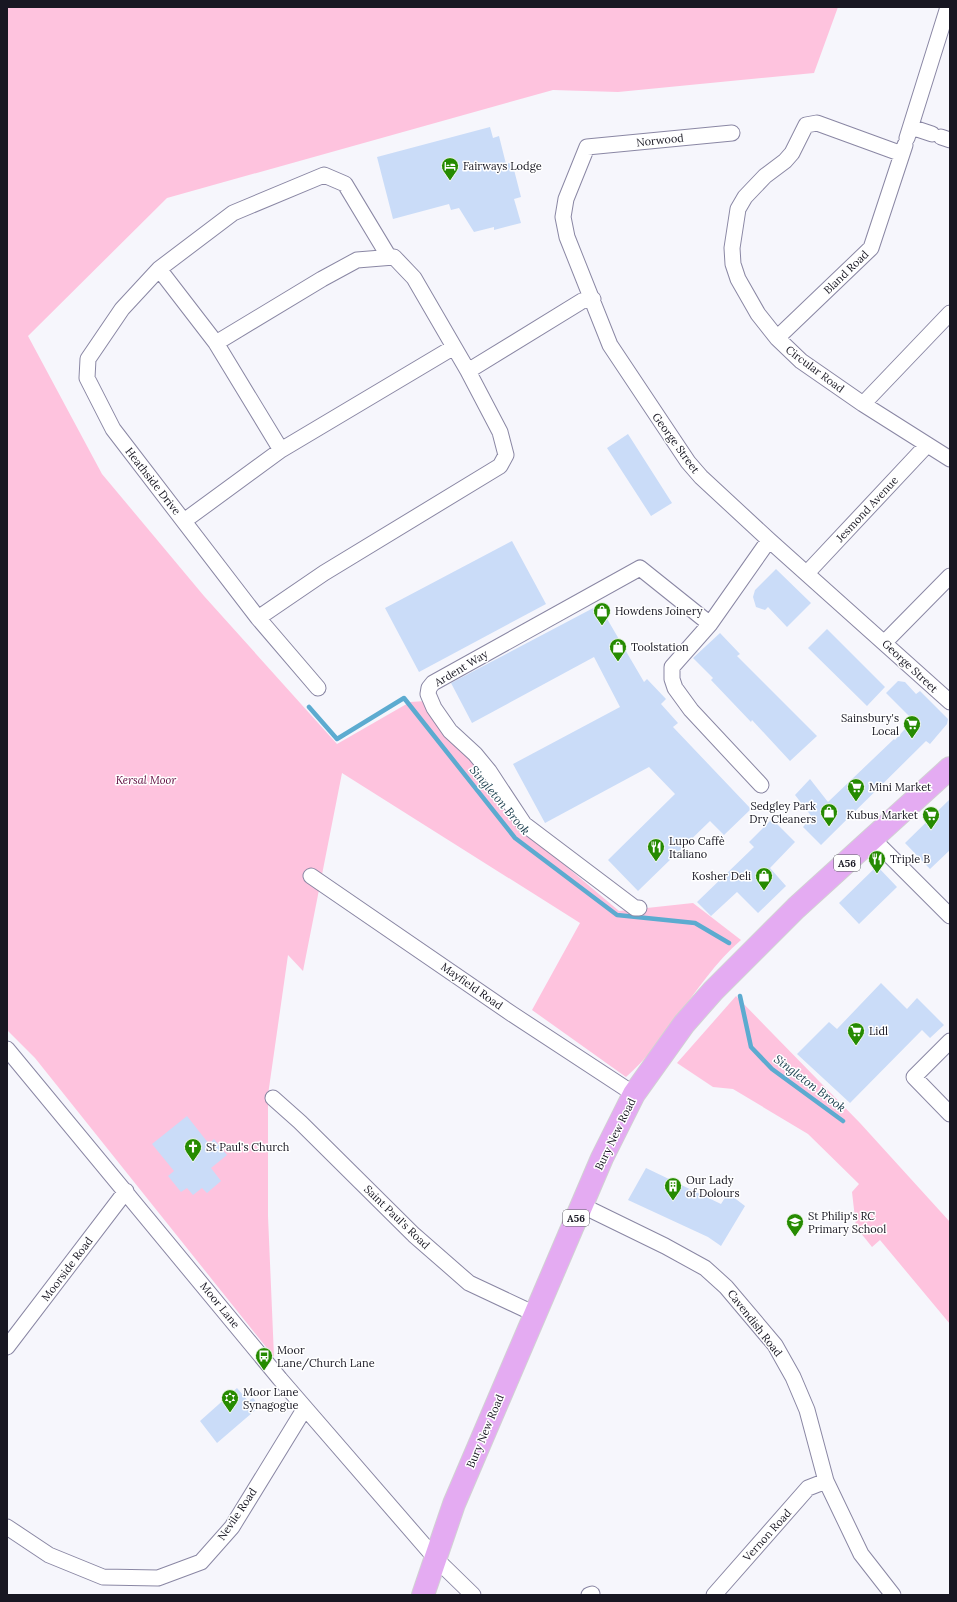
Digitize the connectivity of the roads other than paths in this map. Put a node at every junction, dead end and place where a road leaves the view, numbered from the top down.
1 (948, 7) edge
2 (732, 133) dead end
3 (941, 137) edge
4 (906, 141) junction
5 (587, 147) joint
6 (389, 257) junction
7 (159, 270) junction
8 (593, 298) junction
9 (950, 313) edge
10 (777, 338) junction
11 (216, 343) junction
12 (454, 347) junction
13 (468, 371) junction
14 (863, 404) junction
15 (927, 445) junction
16 (281, 450) junction
17 (950, 459) edge
18 (184, 521) junction
19 (769, 540) junction
20 (806, 572) junction
21 (950, 576) edge
22 (258, 618) junction
23 (710, 624) junction
24 (885, 642) junction
25 (318, 688) dead end
26 (950, 702) edge
27 (950, 768) edge
28 (761, 785) dead end
29 (873, 839) junction
30 (311, 876) dead end
31 (639, 908) dead end
32 (950, 916) edge
33 (950, 1041) edge
34 (7, 1049) edge
35 (634, 1094) junction
36 (273, 1098) dead end
37 (950, 1114) edge
38 (126, 1191) junction
39 (582, 1205) junction
40 (535, 1314) junction
41 (7, 1347) edge
42 (305, 1408) junction
43 (826, 1481) junction
44 (7, 1527) edge
45 (436, 1558) junction
46 (423, 1595) edge
47 (473, 1595) edge
48 (714, 1595) edge
49 (893, 1595) edge

1 - 4 street, Bland Road
2 - 5 street, Norwood
3 - 4 street
4 - 10 street, Bland Road
4 - 10 street, Circular Road
5 - 8 street, George Street
6 - 7 street, Heathside Drive
6 - 11 street
6 - 12 street
7 - 11 street
7 - 18 street, Heathside Drive
8 - 13 street
8 - 19 street, George Street
9 - 14 street
10 - 14 street, Circular Road
11 - 16 street
12 - 13 street
12 - 16 street, Heathside Drive
13 - 22 street
14 - 15 street, Circular Road
15 - 17 street, Circular Road
15 - 20 street, Jesmond Avenue
16 - 18 street, Heathside Drive
18 - 22 street
19 - 20 street, George Street
19 - 23 street
20 - 24 street, George Street
21 - 24 street
22 - 25 street
23 - 28 street
23 - 31 street, Ardent Way
24 - 26 street, George Street
27 - 29 highway, Bury New Road / A56
29 - 32 street
29 - 35 highway, Bury New Road / A56
30 - 35 street, Mayfield Road
33 - 37 street
34 - 38 street, Moor Lane
35 - 39 highway, Bury New Road / A56
36 - 40 street, Saint Paul's Road
38 - 41 street, Moorside Road
38 - 42 street, Moor Lane
39 - 40 highway, Bury New Road / A56
39 - 43 street, Cavendish Road
40 - 45 highway, Bury New Road / A56
42 - 44 street, Nevile Road
42 - 45 street, Moor Lane
43 - 48 street, Vernon Road
43 - 49 street, Cavendish Road
45 - 46 highway, Bury New Road / A56
45 - 47 street, Moor Lane

